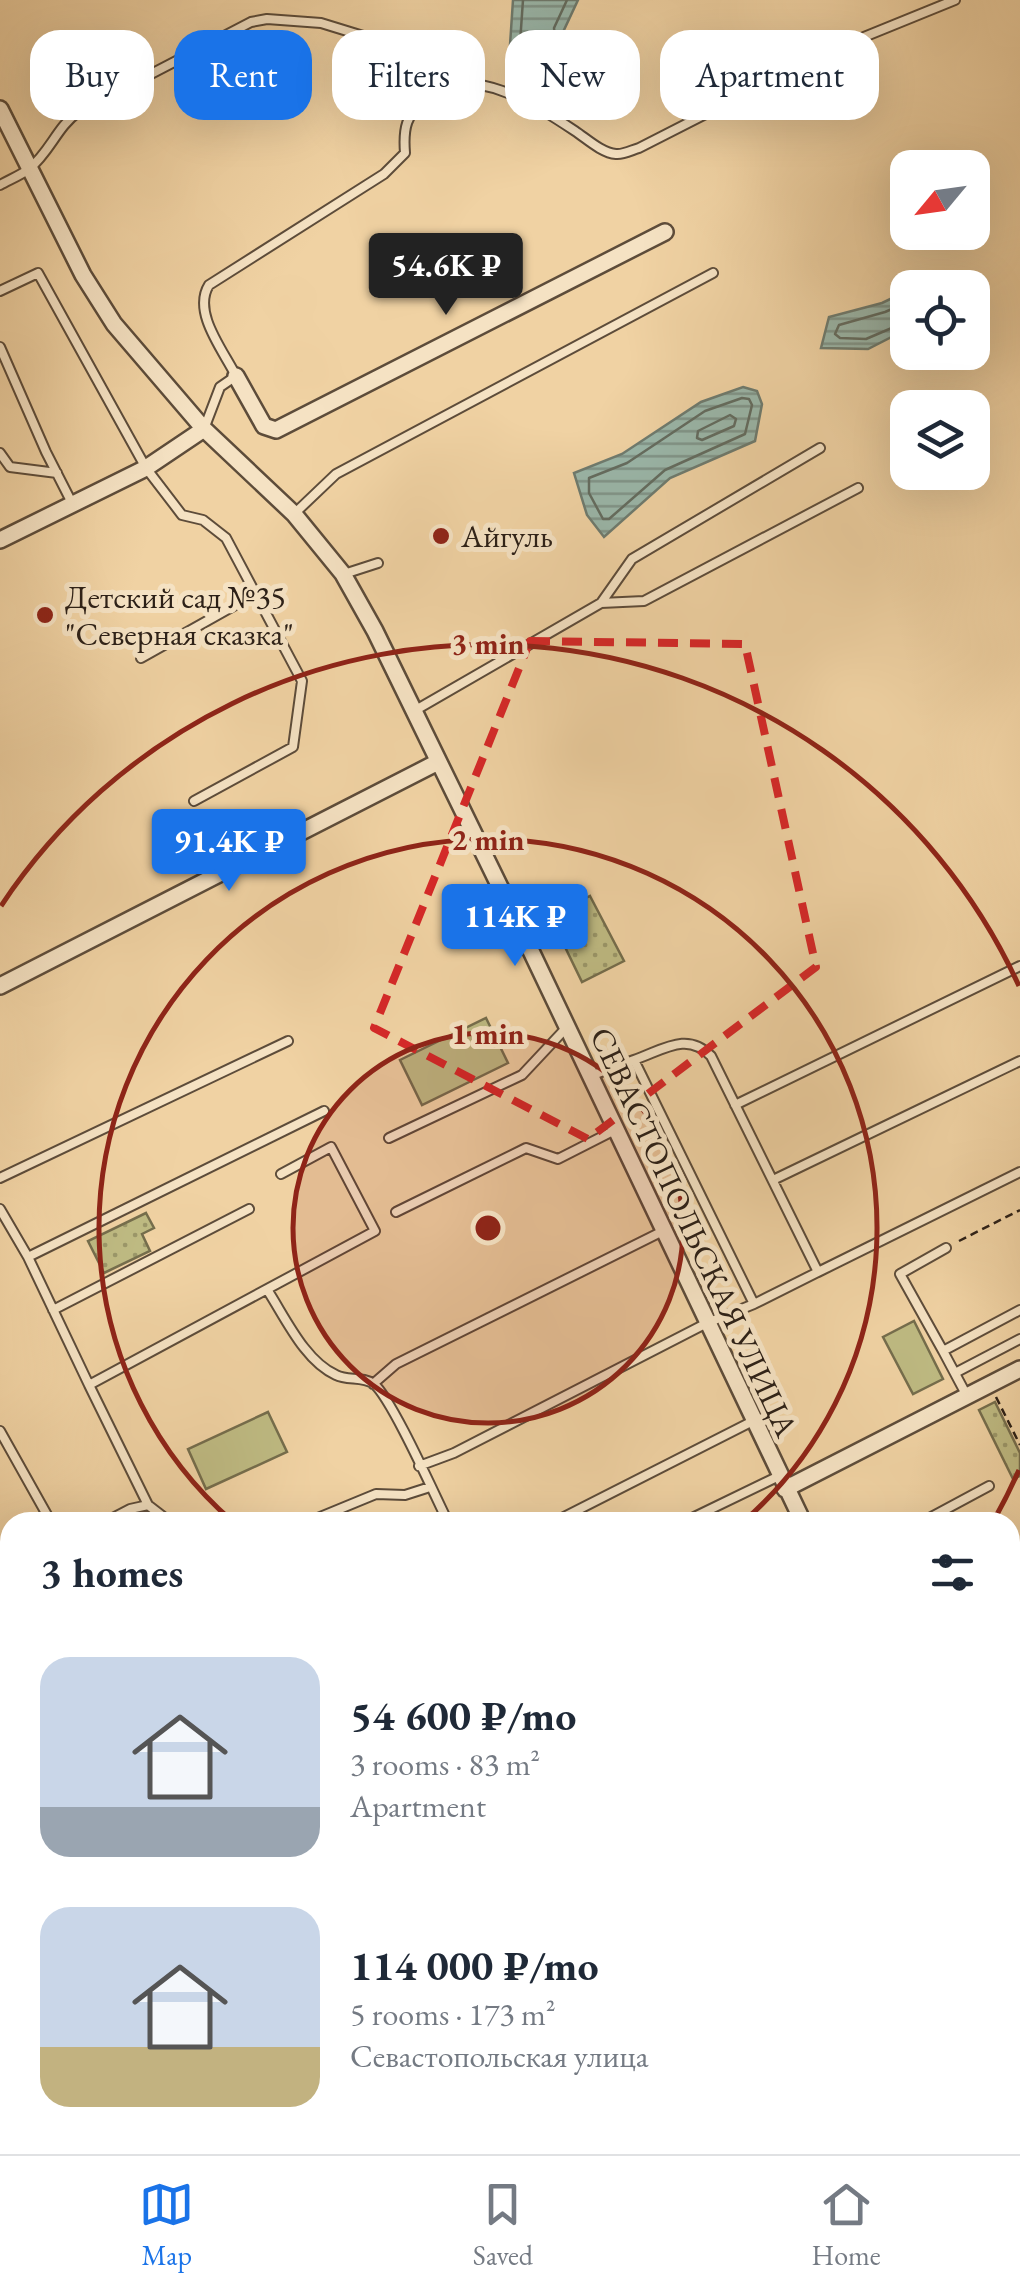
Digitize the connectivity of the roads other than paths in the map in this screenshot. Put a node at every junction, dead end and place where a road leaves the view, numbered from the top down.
1 (955, 0) edge
2 (347, 30) edge
3 (485, 86) edge
4 (0, 109) edge
5 (407, 120) edge
6 (29, 169) junction
7 (0, 185) edge
8 (664, 232) dead end
9 (713, 272) dead end
10 (0, 291) edge
11 (0, 347) edge
12 (236, 376) junction
13 (204, 429) junction
14 (820, 448) dead end
15 (0, 453) edge
16 (146, 468) junction
17 (57, 473) junction
18 (858, 488) dead end
19 (73, 505) junction
20 (294, 514) junction
21 (0, 540) edge
22 (378, 562) dead end
23 (343, 574) junction
24 (255, 594) junction
25 (601, 603) junction
26 (141, 658) dead end
27 (414, 711) junction
28 (438, 762) junction
29 (194, 801) dead end
30 (1020, 966) edge
31 (0, 986) edge
32 (567, 1027) junction
33 (288, 1041) dead end
34 (634, 1060) junction
35 (1020, 1061) edge
36 (590, 1076) junction
37 (736, 1105) junction
38 (324, 1111) dead end
39 (616, 1130) junction
40 (389, 1138) dead end
41 (1020, 1172) edge
42 (282, 1174) dead end
43 (0, 1178) edge
44 (773, 1180) junction
45 (0, 1209) edge
46 (249, 1209) dead end
47 (396, 1212) dead end
48 (664, 1230) junction
49 (946, 1248) road end
50 (28, 1258) junction
51 (818, 1272) junction
52 (268, 1291) junction
53 (754, 1304) junction
54 (53, 1310) junction
55 (1020, 1310) edge
56 (706, 1323) junction
57 (1020, 1339) edge
58 (943, 1351) junction
59 (1020, 1369) edge
60 (955, 1373) junction
61 (374, 1384) junction
62 (89, 1385) junction
63 (967, 1396) junction
64 (753, 1422) junction
65 (0, 1431) edge
66 (3, 1442) edge
67 (419, 1466) junction
68 (782, 1482) junction
69 (990, 1486) dead end
70 (430, 1487) junction
71 (148, 1505) junction
72 (45, 1512) edge
73 (124, 1512) edge
74 (157, 1512) edge
75 (332, 1512) edge
76 (443, 1512) edge
77 (574, 1512) edge
78 (708, 1512) edge
79 (797, 1512) edge
80 (941, 1512) edge

1 - 3 lane
2 - 6 lane
4 - 6 street, СЕВАСТОПОЛЬСКАЯ УЛИЦА
5 - 12 lane
6 - 7 lane
6 - 13 street, СЕВАСТОПОЛЬСКАЯ УЛИЦА
8 - 12 street
9 - 20 lane
10 - 16 lane
11 - 17 lane
12 - 13 lane
13 - 16 street
13 - 20 street, СЕВАСТОПОЛЬСКАЯ УЛИЦА
14 - 25 lane
15 - 17 lane
16 - 19 street
16 - 24 lane
17 - 19 lane
18 - 25 lane
19 - 21 street
20 - 23 street, СЕВАСТОПОЛЬСКАЯ УЛИЦА
22 - 23 lane
23 - 27 street, СЕВАСТОПОЛЬСКАЯ УЛИЦА
24 - 26 lane
24 - 29 lane
25 - 27 lane
27 - 28 street, СЕВАСТОПОЛЬСКАЯ УЛИЦА
28 - 31 street
28 - 32 street, СЕВАСТОПОЛЬСКАЯ УЛИЦА
30 - 37 lane
32 - 36 street, СЕВАСТОПОЛЬСКАЯ УЛИЦА
32 - 40 lane
33 - 43 lane
34 - 36 lane
34 - 37 lane
34 - 53 lane
35 - 44 lane
36 - 39 street, СЕВАСТОПОЛЬСКАЯ УЛИЦА
37 - 44 lane
38 - 50 lane
39 - 47 lane
39 - 48 street, СЕВАСТОПОЛЬСКАЯ УЛИЦА
41 - 51 lane
42 - 52 lane
44 - 51 lane
45 - 50 lane
46 - 54 lane
48 - 56 street, СЕВАСТОПОЛЬСКАЯ УЛИЦА
48 - 61 lane
49 - 58 lane
50 - 54 lane
51 - 53 lane
52 - 61 lane
52 - 62 lane
53 - 56 lane
54 - 62 lane
55 - 58 lane
56 - 64 street, СЕВАСТОПОЛЬСКАЯ УЛИЦА
56 - 67 lane
57 - 60 lane
58 - 60 lane
59 - 63 street
60 - 63 lane
61 - 67 lane
62 - 71 lane
63 - 68 street
64 - 68 street, СЕВАСТОПОЛЬСКАЯ УЛИЦА
64 - 77 lane
65 - 66 lane
66 - 72 lane
67 - 70 lane
68 - 78 lane
68 - 79 street, СЕВАСТОПОЛЬСКАЯ УЛИЦА
69 - 80 lane
70 - 75 lane
70 - 76 lane
71 - 73 lane
71 - 74 lane

